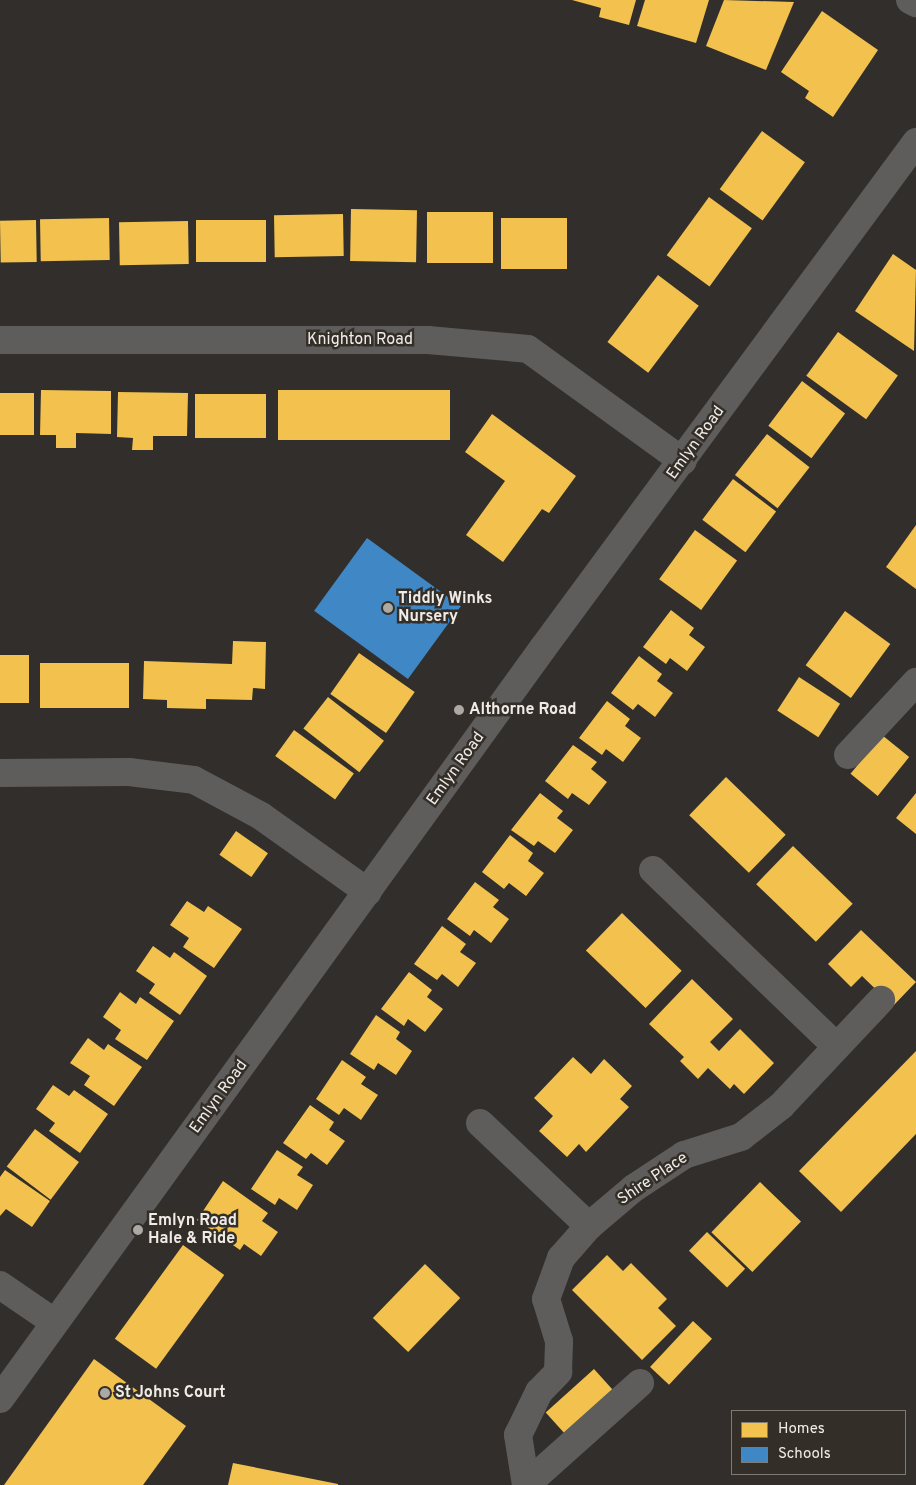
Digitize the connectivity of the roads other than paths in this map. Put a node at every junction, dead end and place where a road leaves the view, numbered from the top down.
1 (910, 0) edge
2 (916, 3) edge
3 (916, 142) edge
4 (0, 340) edge
5 (683, 461) junction
6 (916, 682) edge
7 (848, 755) dead end
8 (0, 773) edge
9 (652, 870) dead end
10 (368, 892) junction
11 (881, 1000) dead end
12 (836, 1046) junction
13 (480, 1123) dead end
14 (589, 1226) junction
15 (0, 1285) edge
16 (54, 1322) junction
17 (640, 1383) dead end
18 (0, 1398) edge
19 (526, 1485) edge

1 - 2 street
3 - 5 street, Emlyn Road
4 - 5 street, Knighton Road
5 - 10 street, Emlyn Road
6 - 7 street
8 - 10 street
9 - 12 street
10 - 16 street, Emlyn Road
11 - 12 street, Shire Place
12 - 14 street, Shire Place
13 - 14 street
14 - 19 street, Shire Place
15 - 16 street
16 - 18 street, Emlyn Road
17 - 19 street, Shire Place

